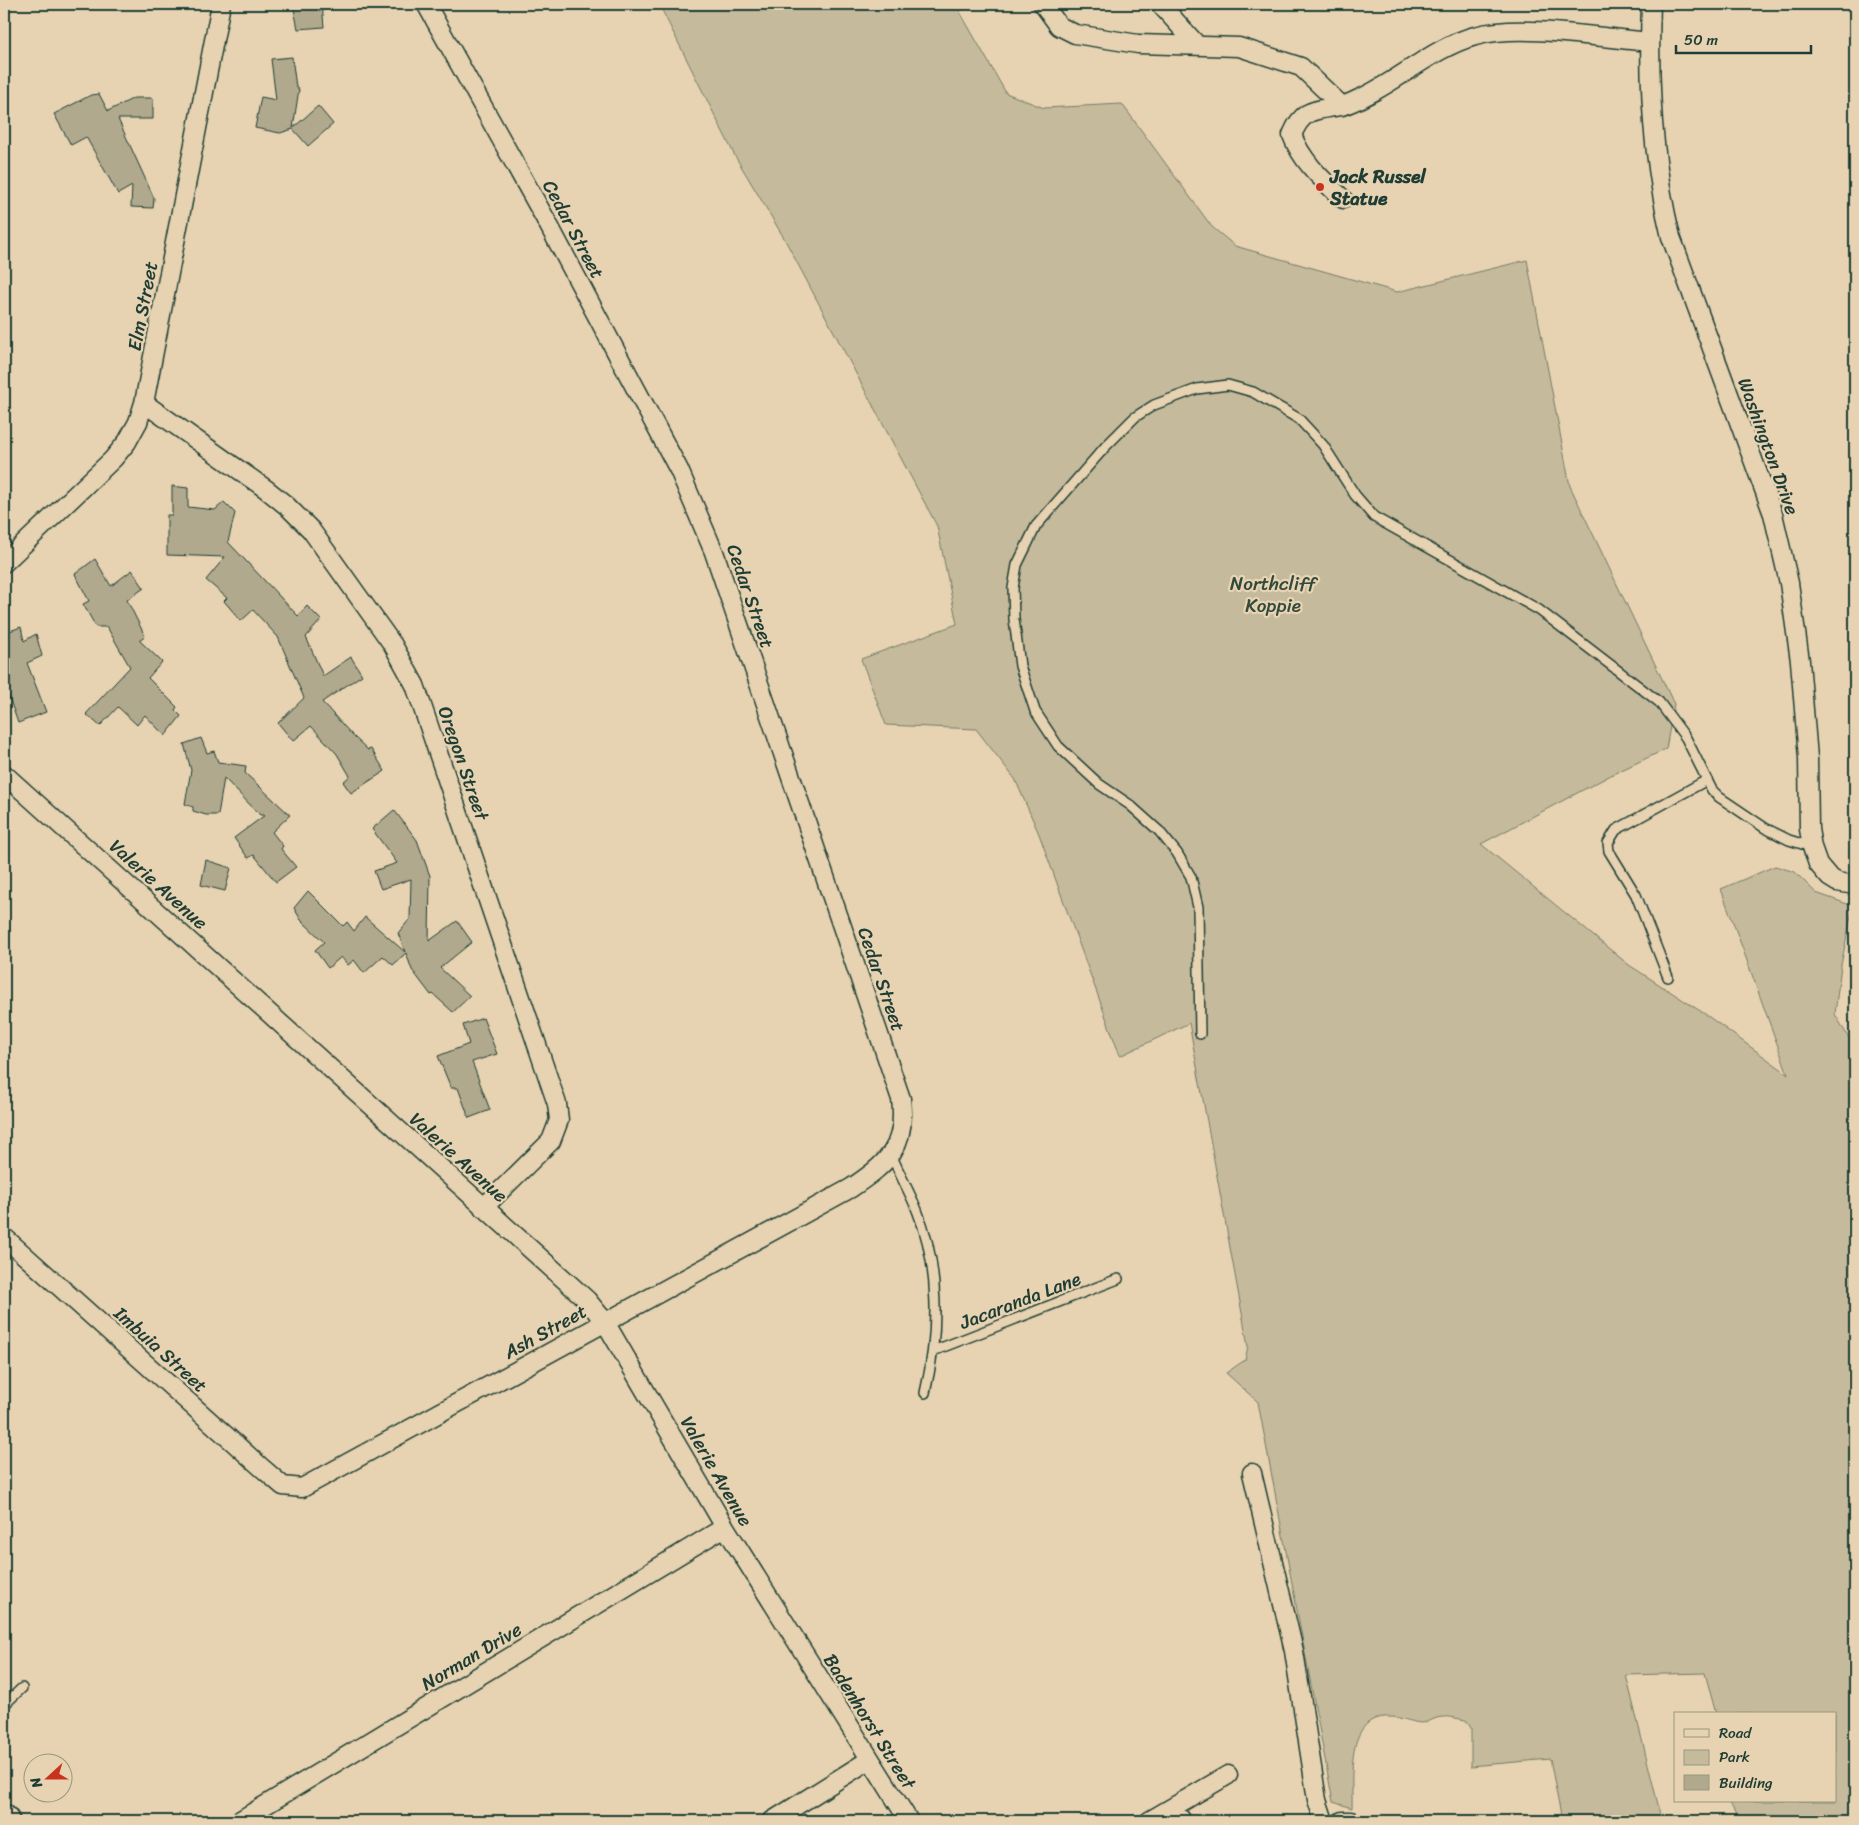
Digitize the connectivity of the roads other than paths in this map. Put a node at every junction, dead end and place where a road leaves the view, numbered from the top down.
1 (221, 4) edge
2 (426, 4) edge
3 (1043, 4) edge
4 (1160, 4) edge
5 (1651, 4) edge
6 (1650, 42) junction
7 (1198, 46) junction
8 (1342, 106) junction
9 (1343, 199) dead end
10 (144, 403) junction
11 (4, 563) edge
12 (4, 774) edge
13 (1707, 780) junction
14 (1812, 847) junction
15 (1855, 885) edge
16 (1668, 977) dead end
17 (1200, 1034) dead end
18 (891, 1154) junction
19 (817, 1206) joint
20 (483, 1208) junction
21 (4, 1237) edge
22 (1118, 1279) dead end
23 (605, 1322) junction
24 (933, 1351) junction
25 (925, 1393) dead end
26 (1252, 1473) dead end
27 (293, 1489) joint
28 (725, 1527) junction
29 (797, 1644) joint
30 (22, 1688) dead end
31 (4, 1705) edge
32 (869, 1760) junction
33 (1228, 1775) dead end
34 (1177, 1814) edge
35 (4, 1817) edge
36 (6, 1821) edge
37 (239, 1821) edge
38 (772, 1821) edge
39 (908, 1821) edge
40 (1149, 1821) edge
41 (1324, 1821) edge
42 (1342, 1821) edge
43 (1351, 1821) edge

1 - 10 street, Elm Street
2 - 18 street, Cedar Street
3 - 7 street
4 - 7 street
5 - 6 street, Washington Drive
6 - 8 street
6 - 14 street, Washington Drive
7 - 8 street
8 - 9 street
10 - 11 street, Elm Street
10 - 20 street, Oregon Street
12 - 20 street, Valerie Avenue
13 - 14 lane
13 - 16 lane
13 - 17 lane
14 - 15 street, Washington Drive
18 - 19 street, Cedar Street
18 - 24 lane, Jacaranda Lane
19 - 23 street, Ash Street
20 - 23 street, Valerie Avenue
21 - 27 street, Imbuia Street
22 - 24 lane, Jacaranda Lane
23 - 27 street, Ash Street
23 - 28 street, Valerie Avenue
24 - 25 lane, Jacaranda Lane
26 - 41 street
28 - 29 street, Valerie Avenue
28 - 37 street, Norman Drive
29 - 32 street, Badenhorst Street
30 - 31 lane
32 - 38 street
32 - 39 street, Badenhorst Street
33 - 34 street
34 - 40 street
35 - 36 main road
42 - 43 street

